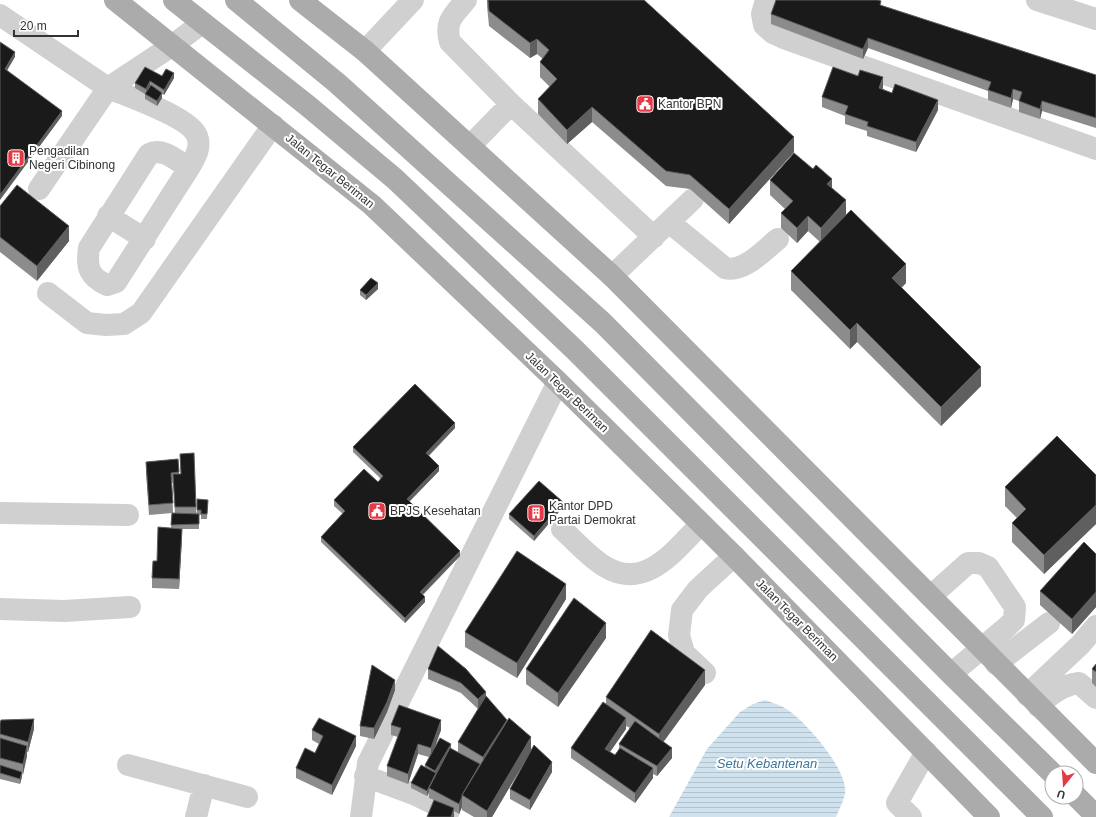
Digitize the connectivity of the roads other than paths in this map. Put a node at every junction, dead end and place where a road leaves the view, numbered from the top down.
1 (115, 0) edge
2 (174, 0) edge
3 (236, 0) edge
4 (300, 0) edge
5 (413, 0) edge
6 (466, 0) edge
7 (766, 0) edge
8 (1037, 0) edge
9 (0, 15) edge
10 (1096, 19) edge
11 (202, 22) junction
12 (173, 45) junction
13 (365, 51) junction
14 (108, 88) junction
15 (511, 104) junction
16 (273, 125) junction
17 (470, 146) junction
18 (1096, 149) edge
19 (189, 168) junction
20 (39, 189) dead end
21 (693, 199) dead end
22 (108, 216) junction
23 (662, 230) junction
24 (145, 239) junction
25 (778, 239) dead end
26 (612, 276) junction
27 (48, 293) dead end
28 (558, 382) junction
29 (0, 513) edge
30 (128, 514) dead end
31 (701, 524) junction
32 (562, 529) dead end
33 (726, 563) junction
34 (931, 596) junction
35 (130, 607) dead end
36 (0, 609) edge
37 (1049, 623) dead end
38 (1096, 626) edge
39 (980, 648) junction
40 (996, 664) junction
41 (706, 673) dead end
42 (951, 674) junction
43 (1096, 698) edge
44 (1032, 700) junction
45 (926, 752) junction
46 (1096, 763) edge
47 (128, 765) dead end
48 (1044, 765) edge
49 (365, 776) junction
50 (204, 785) junction
51 (247, 797) dead end
52 (1084, 804) edge
53 (448, 811) edge
54 (899, 812) edge
55 (1096, 816) edge
56 (196, 817) edge
57 (360, 817) edge
58 (989, 817) edge
59 (1042, 817) edge

1 - 12 main road, Jalan Tegar Beriman
2 - 11 main road
3 - 42 main road
4 - 13 main road
5 - 13 street
6 - 15 street
7 - 18 street
8 - 10 street
9 - 14 street
11 - 12 street
11 - 59 main road
12 - 14 street
12 - 16 main road, Jalan Tegar Beriman
13 - 17 main road
14 - 19 street
14 - 20 street
15 - 17 street
15 - 23 street
16 - 27 street
16 - 28 main road, Jalan Tegar Beriman
17 - 26 main road
19 - 22 street
19 - 24 street
21 - 23 street
22 - 24 street
22 - 24 street
23 - 25 street
23 - 26 street
26 - 34 main road
28 - 31 main road, Jalan Tegar Beriman
28 - 49 street
29 - 30 street
31 - 32 street
31 - 33 main road, Jalan Tegar Beriman
33 - 41 street
33 - 45 main road, Jalan Tegar Beriman
34 - 39 main road
34 - 39 street
35 - 36 street
37 - 40 street
38 - 44 street
39 - 40 main road
39 - 42 street
40 - 44 main road
42 - 48 main road
43 - 44 street
44 - 46 main road
45 - 54 street
45 - 58 main road, Jalan Tegar Beriman
47 - 50 street
49 - 53 street
49 - 57 street
50 - 51 street
50 - 56 street
52 - 55 main road

